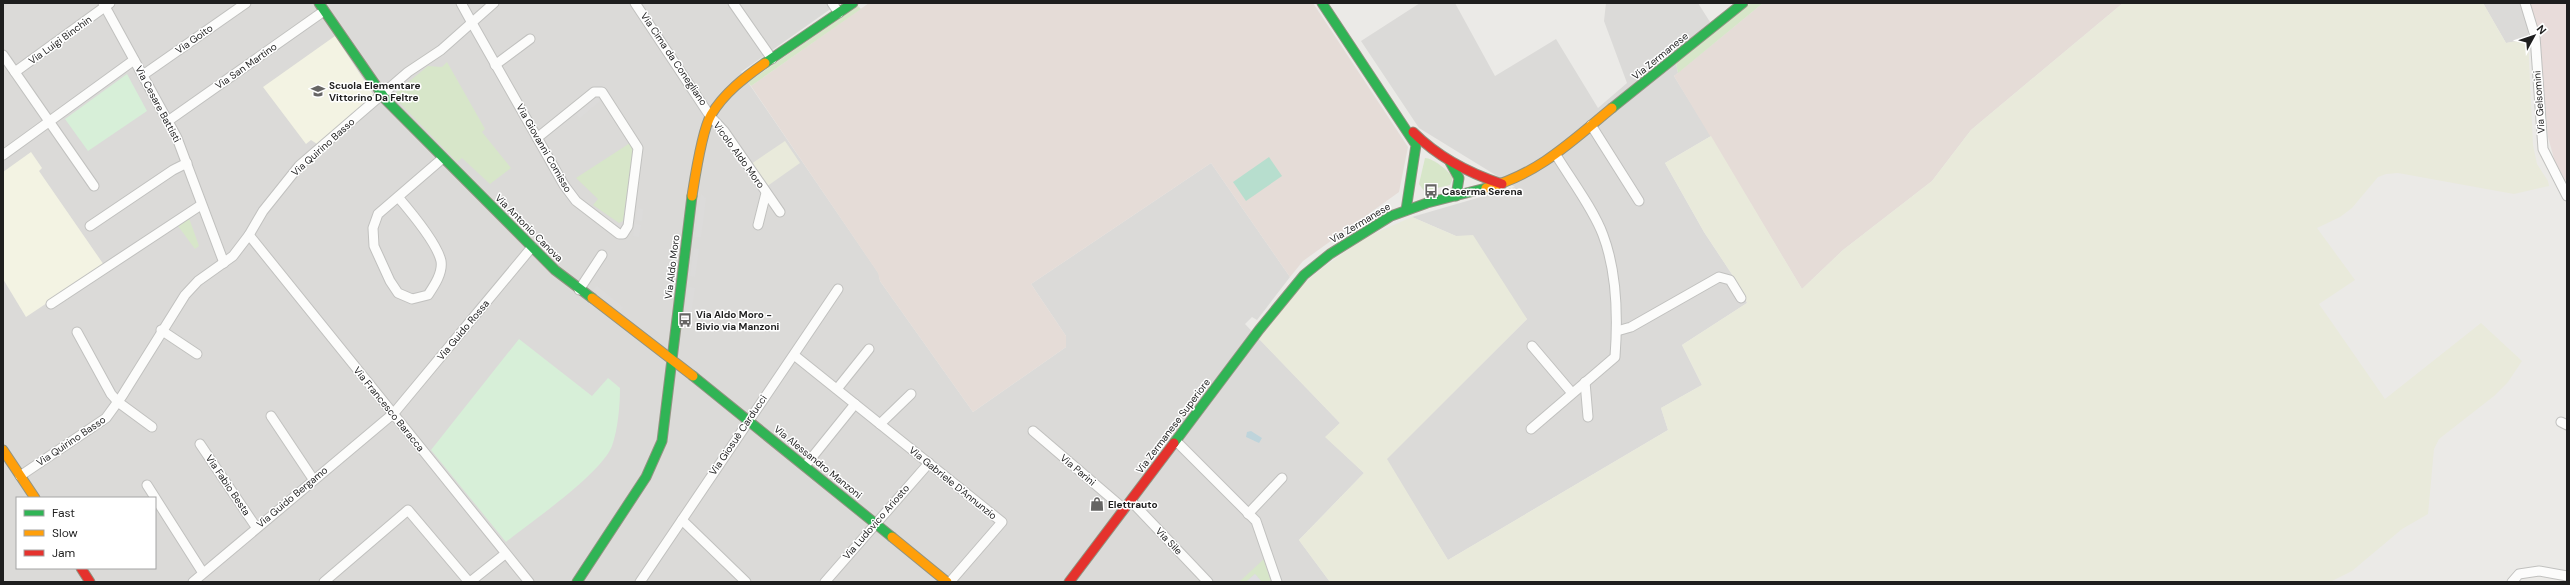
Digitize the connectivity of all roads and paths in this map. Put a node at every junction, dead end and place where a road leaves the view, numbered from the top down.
1 (246, 3) edge
2 (461, 3) edge
3 (494, 3) edge
4 (635, 3) edge
5 (733, 3) edge
6 (832, 3) edge
7 (853, 3) edge
8 (1322, 3) edge
9 (1743, 3) edge
10 (2525, 3) edge
11 (106, 4) edge
12 (322, 7) edge
13 (839, 13) junction
14 (472, 24) junction
15 (530, 39) dead end
16 (3, 55) edge
17 (772, 59) junction
18 (134, 60) junction
19 (495, 65) junction
20 (15, 72) junction
21 (143, 76) junction
22 (383, 95) junction
23 (710, 116) junction
24 (168, 121) junction
25 (1402, 121) junction
26 (50, 122) junction
27 (1591, 126) junction
28 (537, 138) junction
29 (3, 155) edge
30 (1556, 155) junction
31 (442, 158) junction
32 (1449, 160) junction
33 (187, 163) junction
34 (1502, 184) junction
35 (94, 186) dead end
36 (766, 193) junction
37 (1456, 196) junction
38 (2567, 196) edge
39 (398, 197) junction
40 (1639, 201) dead end
41 (201, 205) junction
42 (1406, 210) junction
43 (780, 212) dead end
44 (758, 225) dead end
45 (90, 226) dead end
46 (249, 235) junction
47 (532, 247) junction
48 (602, 255) dead end
49 (224, 263) junction
50 (1295, 284) joint
51 (580, 290) junction
52 (838, 290) dead end
53 (1741, 298) dead end
54 (51, 304) dead end
55 (161, 330) junction
56 (1617, 331) junction
57 (77, 332) dead end
58 (1532, 346) dead end
59 (869, 349) dead end
60 (197, 354) dead end
61 (794, 355) junction
62 (672, 361) junction
63 (1585, 382) junction
64 (836, 389) junction
65 (911, 394) dead end
66 (1572, 394) junction
67 (118, 402) junction
68 (855, 404) junction
69 (394, 413) junction
70 (271, 416) dead end
71 (1588, 417) dead end
72 (748, 420) junction
73 (880, 424) junction
74 (152, 426) dead end
75 (1532, 430) dead end
76 (1033, 431) dead end
77 (1176, 441) junction
78 (200, 444) dead end
79 (4, 453) edge
80 (929, 463) junction
81 (805, 466) junction
82 (20, 476) junction
83 (1282, 478) dead end
84 (313, 479) junction
85 (147, 484) dead end
86 (34, 497) edge
87 (155, 497) edge
88 (156, 498) edge
89 (1131, 501) junction
90 (1124, 509) junction
91 (1248, 514) junction
92 (682, 520) junction
93 (875, 522) junction
94 (256, 527) junction
95 (505, 554) junction
96 (82, 569) edge
97 (203, 573) junction
98 (2567, 576) edge
99 (90, 582) edge
100 (193, 582) edge
101 (324, 582) edge
102 (470, 582) edge
103 (529, 582) edge
104 (577, 582) edge
105 (640, 582) edge
106 (746, 582) edge
107 (825, 582) edge
108 (949, 582) edge
109 (1069, 582) edge
110 (1208, 582) edge
111 (1277, 582) edge
112 (2512, 582) edge

1 - 21 street, Via Goito
2 - 14 street, Via Giovanni Comisso
3 - 14 street, Via Quirino Basso
4 - 23 street, Via Cima da Conegliano
5 - 17 street
6 - 13 street
7 - 13 street, Via Aldo Moro
8 - 25 street
9 - 27 street, Via Zermanese
10 - 38 street, Via Gelsomini
11 - 18 street, Via Cesare Battisti
11 - 20 street, Via Luigi Binchin
12 - 22 street, Via Antonio Canova
12 - 24 street, Via San Martino
13 - 17 street, Via Aldo Moro
14 - 19 street, Via Giovanni Comisso
14 - 22 street, Via Quirino Basso
15 - 19 street
16 - 20 street
17 - 23 street, Via Aldo Moro
18 - 21 street, Via Cesare Battisti
18 - 26 street
19 - 28 street, Via Giovanni Comisso
20 - 26 street
21 - 24 street, Via Cesare Battisti
22 - 31 street, Via Antonio Canova
22 - 46 street, Via Quirino Basso
23 - 36 street, Vicolo Aldo Moro
23 - 62 street, Via Aldo Moro
24 - 33 street, Via Cesare Battisti
25 - 32 street
25 - 42 street
26 - 29 street
26 - 35 street
27 - 30 street, Via Zermanese
27 - 40 street
28 - 28 street, Via Giovanni Comisso
30 - 34 street, Via Zermanese
30 - 56 street
31 - 39 street
31 - 47 street, Via Antonio Canova
32 - 34 street
32 - 37 street
33 - 41 street, Via Cesare Battisti
33 - 45 street
34 - 37 street, Via Zermanese
36 - 43 street, Vicolo Aldo Moro
36 - 44 street, Vicolo Aldo Moro
37 - 42 street, Via Zermanese
39 - 39 street
41 - 49 street, Via Cesare Battisti
41 - 54 street
42 - 50 street, Via Zermanese
46 - 49 street, Via Quirino Basso
46 - 69 street, Via Francesco Baracca
47 - 51 street, Via Antonio Canova
47 - 69 street, Via Guido Rossa
48 - 51 street
49 - 55 street, Via Quirino Basso
50 - 77 street, Via Zermanese Superiore
51 - 62 street, Via Antonio Canova
52 - 61 street, Via Giosuè Carducci
53 - 56 street
55 - 60 street
55 - 67 street, Via Quirino Basso
56 - 63 street
57 - 67 street
58 - 66 street
59 - 64 street
61 - 64 street, Via Gabriele D'Annunzio
61 - 72 street, Via Giosuè Carducci
62 - 72 street, Via Alessandro Manzoni
62 - 104 street, Via Aldo Moro
63 - 66 street
63 - 71 street
64 - 68 street, Via Gabriele D'Annunzio
65 - 73 street
66 - 75 street
67 - 74 street
67 - 82 street, Via Quirino Basso
68 - 73 street, Via Gabriele D'Annunzio
68 - 81 street
69 - 84 street, Via Guido Bergamo
69 - 95 street, Via Francesco Baracca
70 - 84 street
72 - 81 street, Via Alessandro Manzoni
72 - 92 street, Via Giosuè Carducci
73 - 80 street, Via Gabriele D'Annunzio
76 - 90 street, Via Parini
77 - 89 street, Via Zermanese Superiore
77 - 91 street
78 - 94 street, Via Fabio Besta
79 - 82 street
80 - 93 street, Via Ludovico Ariosto
80 - 108 street, Via Gabriele D'Annunzio
81 - 93 street, Via Alessandro Manzoni
82 - 86 street
83 - 91 street
84 - 94 street, Via Guido Bergamo
85 - 87 street
88 - 97 street
89 - 90 street, Via Zermanese Superiore
89 - 110 street, Via Sile
90 - 109 street, Via Zermanese Superiore
91 - 111 street
92 - 105 street, Via Giosuè Carducci
92 - 106 street
93 - 107 street, Via Ludovico Ariosto
93 - 108 street, Via Alessandro Manzoni
94 - 97 street, Via Guido Bergamo
95 - 102 street
95 - 103 street, Via Francesco Baracca
96 - 99 street
97 - 100 street, Via Guido Bergamo
98 - 112 street
101 - 102 street

